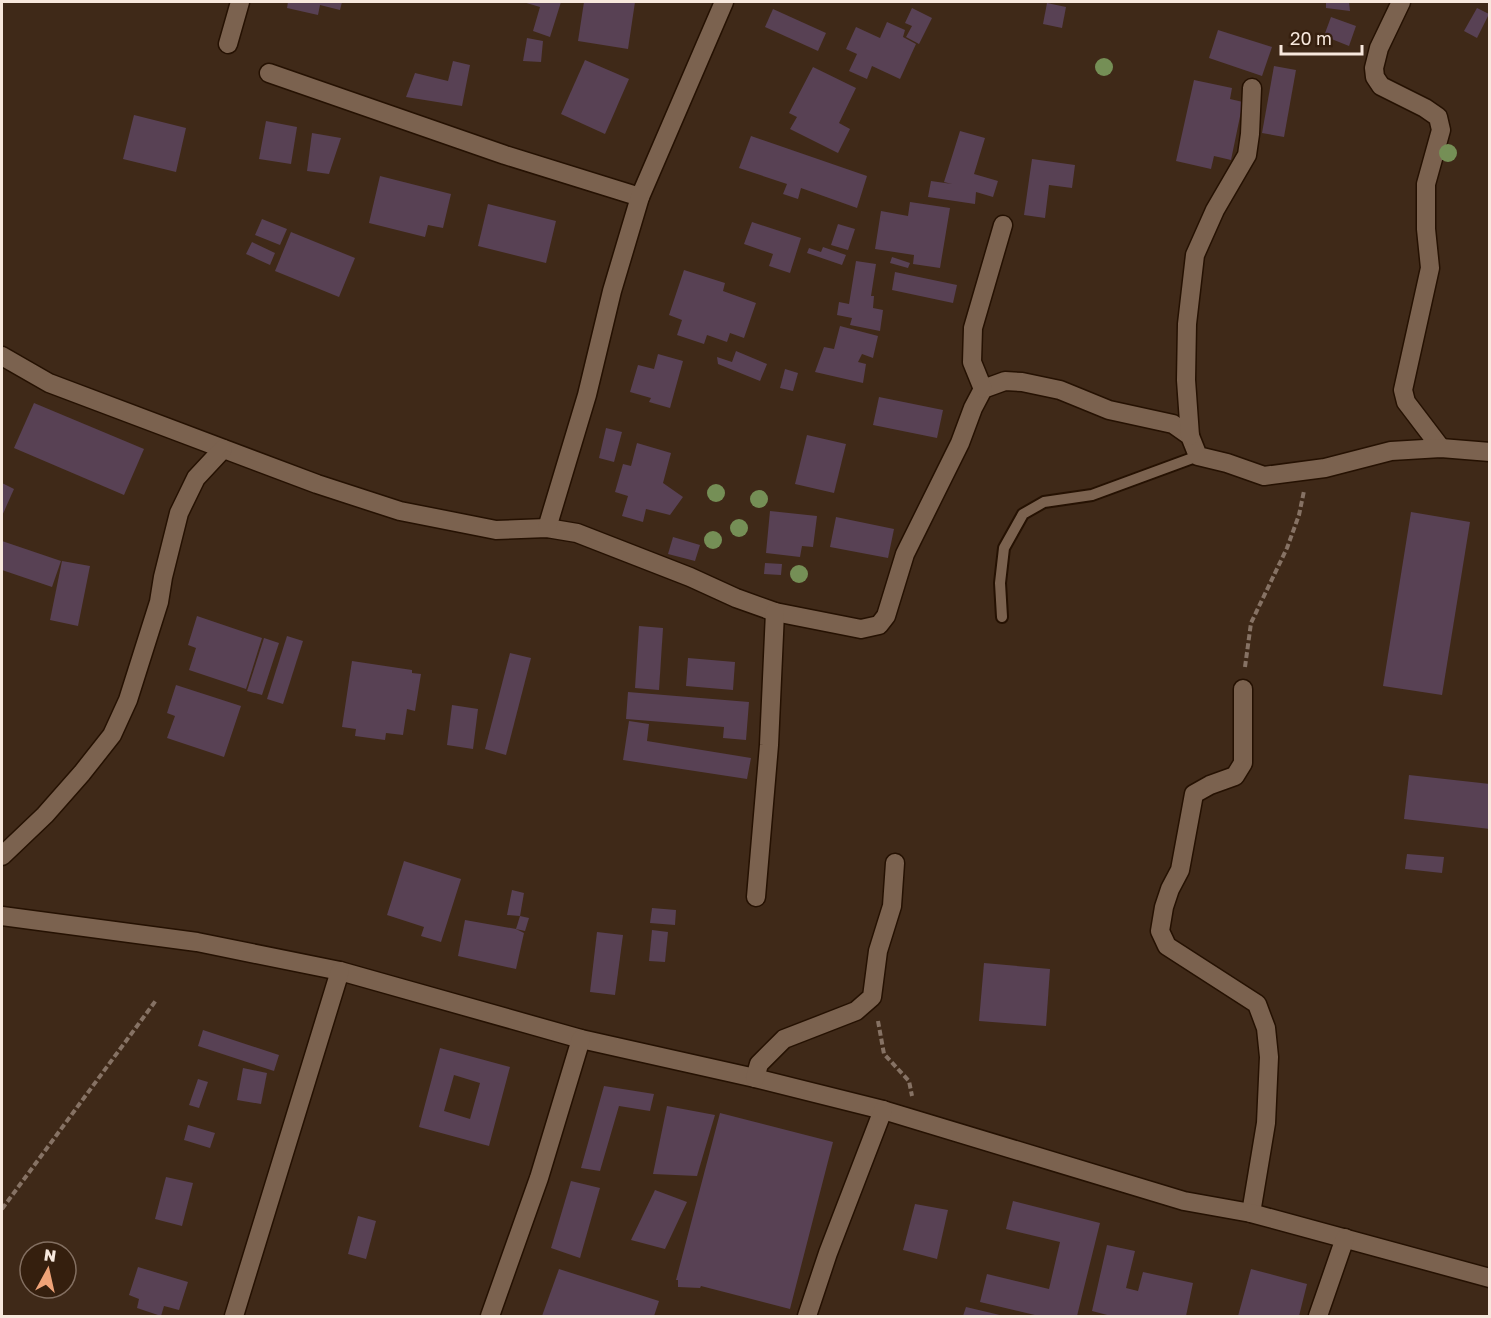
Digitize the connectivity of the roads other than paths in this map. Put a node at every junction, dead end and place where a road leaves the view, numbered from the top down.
1 (240, 2) edge
2 (724, 2) edge
3 (1401, 2) edge
4 (228, 44) dead end
5 (269, 73) dead end
6 (1252, 88) dead end
7 (640, 197) junction
8 (1003, 225) dead end
9 (2, 356) edge
10 (982, 388) junction
11 (1190, 436) junction
12 (1441, 448) junction
13 (223, 449) junction
14 (1490, 452) edge
15 (1198, 456) junction
16 (547, 528) junction
17 (775, 612) junction
18 (1002, 617) dead end
19 (1243, 689) road end
20 (2, 856) edge
21 (895, 863) dead end
22 (756, 897) dead end
23 (2, 916) edge
24 (340, 971) junction
25 (581, 1039) junction
26 (755, 1078) junction
27 (884, 1110) junction
28 (1251, 1213) junction
29 (1345, 1238) junction
30 (1490, 1278) edge
31 (234, 1317) edge
32 (490, 1317) edge
33 (807, 1317) edge
34 (1318, 1317) edge

1 - 4 street
2 - 7 street
3 - 12 street
5 - 7 street
6 - 11 street
7 - 16 street
8 - 10 street
9 - 13 street
10 - 11 street
10 - 17 street
11 - 15 street
12 - 14 street
12 - 15 street
13 - 16 street
13 - 20 street
15 - 18 lane
16 - 17 street
17 - 22 street
19 - 28 street
21 - 26 street
23 - 24 street
24 - 25 street
24 - 31 street
25 - 26 street
25 - 32 street
26 - 27 street
27 - 28 street
27 - 33 street
28 - 29 street
29 - 30 street
29 - 34 street

